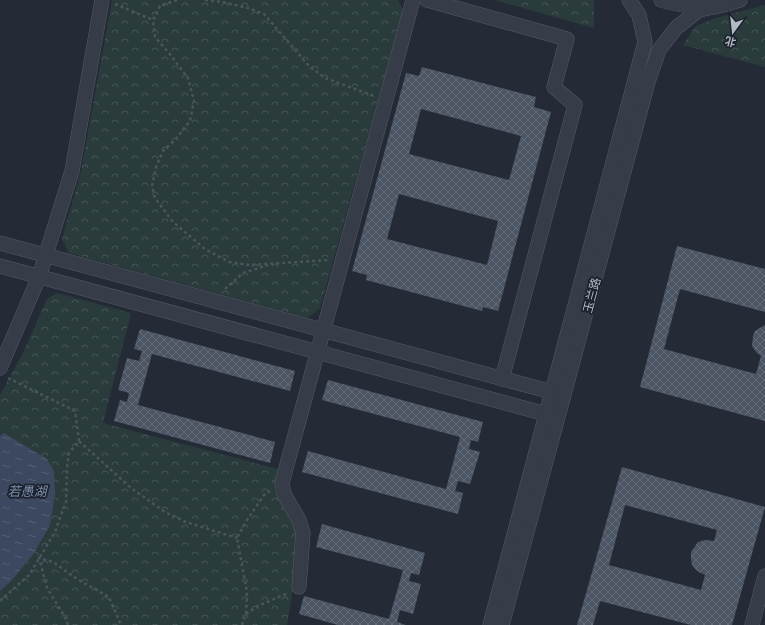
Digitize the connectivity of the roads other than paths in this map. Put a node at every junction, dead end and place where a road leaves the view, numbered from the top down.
1 (413, 0) edge
2 (428, 0) edge
3 (629, 0) edge
4 (661, 0) edge
5 (108, 1) edge
6 (734, 2) edge
7 (0, 243) edge
8 (46, 256) junction
9 (0, 266) edge
10 (39, 277) junction
11 (323, 329) junction
12 (317, 352) junction
13 (3, 373) edge
14 (502, 379) junction
15 (552, 392) junction
16 (560, 408) junction
17 (546, 414) junction
18 (765, 576) edge
19 (299, 587) road end
20 (490, 625) edge
21 (502, 625) edge
22 (752, 625) edge

1 - 11 street
2 - 14 street
3 - 15 street, 玉兰路
4 - 6 street
5 - 8 street
6 - 16 street, 玉兰路
7 - 8 street
8 - 10 street
8 - 11 street
9 - 10 street
10 - 12 street
10 - 13 street
11 - 12 street
11 - 14 street
12 - 17 street
12 - 19 street
14 - 15 street
15 - 16 street
15 - 17 street, 玉兰路
16 - 17 street
16 - 21 street, 玉兰路
17 - 20 street, 玉兰路
18 - 22 street

